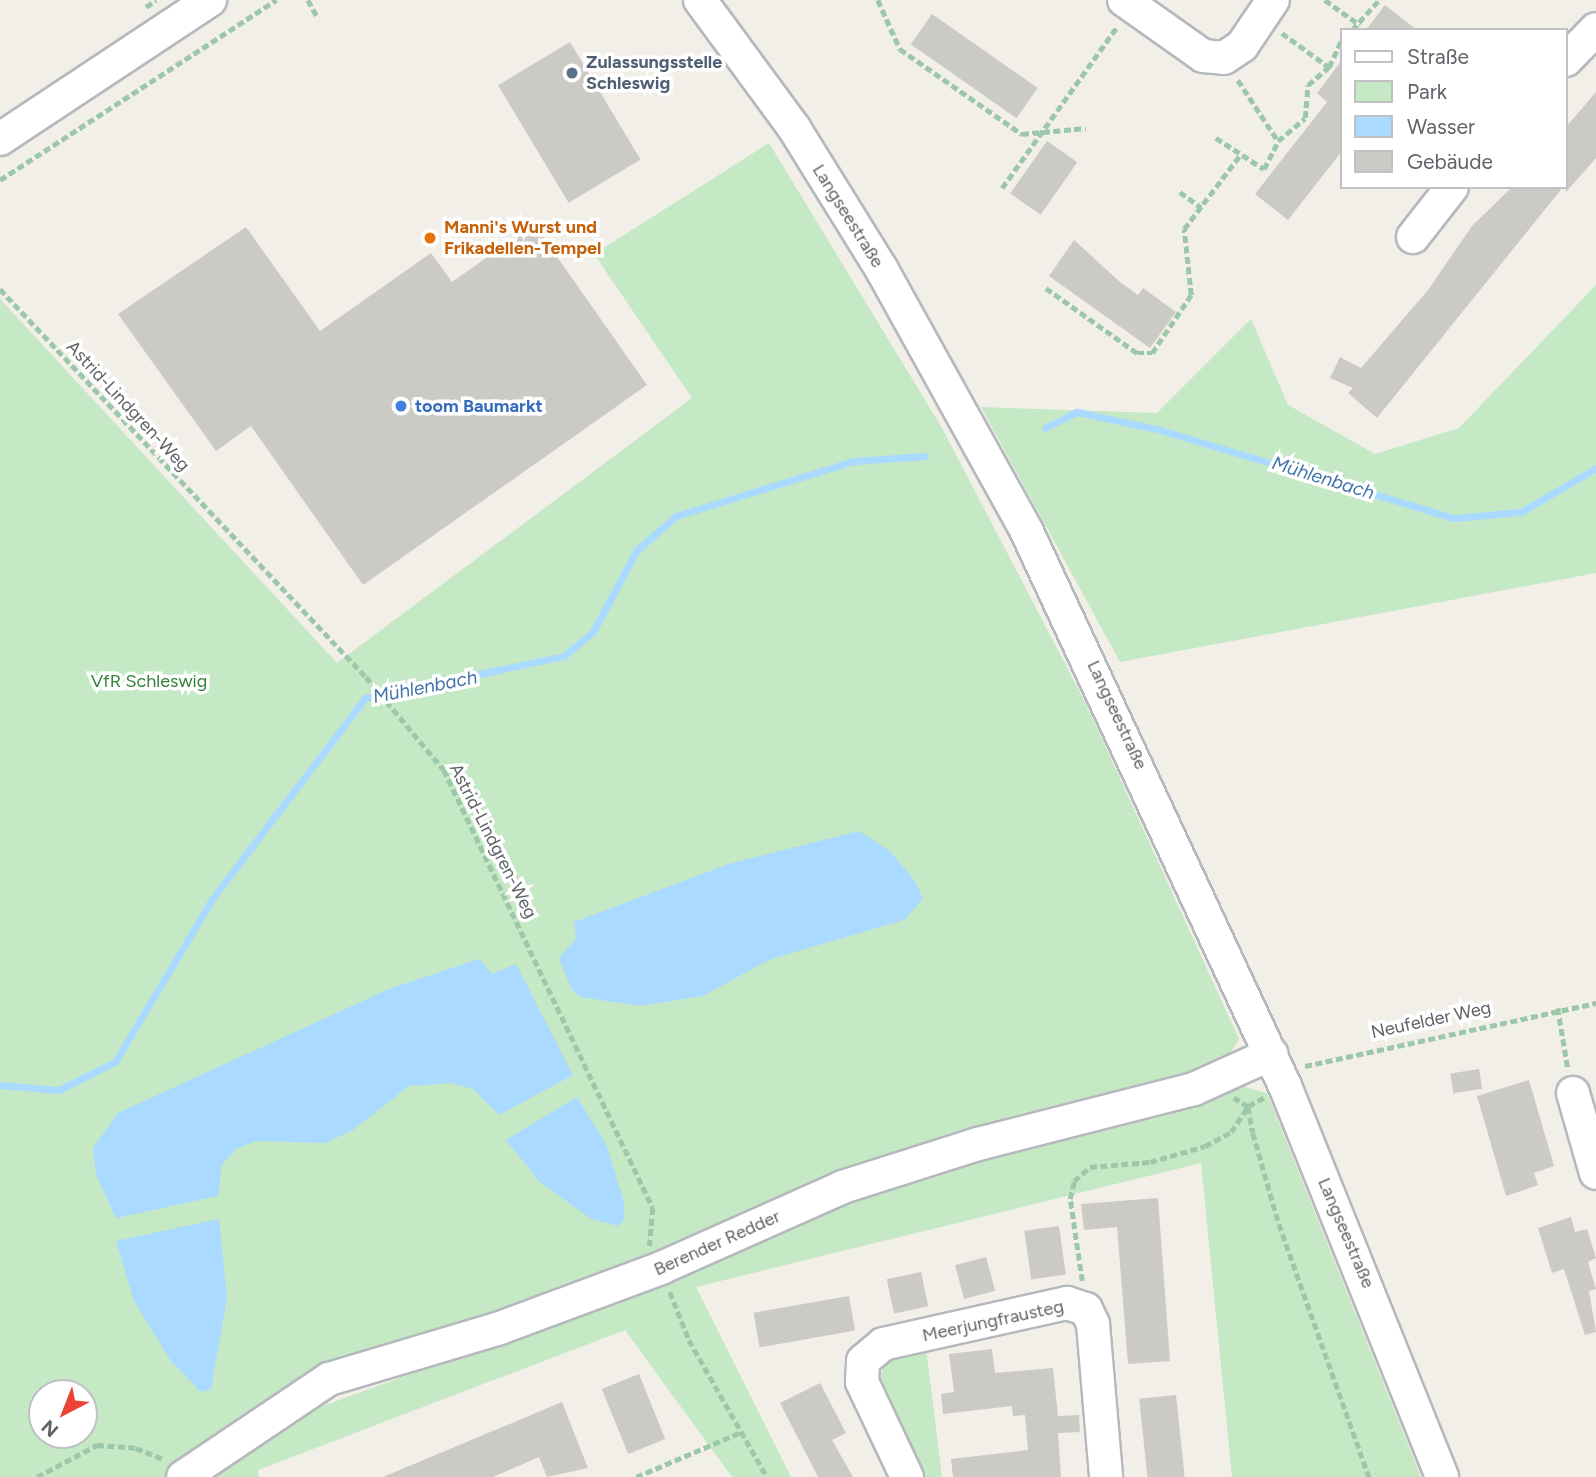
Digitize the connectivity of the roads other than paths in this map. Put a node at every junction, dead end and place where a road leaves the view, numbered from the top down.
1 (210, 0) edge
2 (700, 0) edge
3 (1128, 3) edge
4 (1267, 9) edge
5 (1596, 29) edge
6 (1568, 58) edge
7 (0, 139) edge
8 (1450, 189) edge
9 (1413, 237) dead end
10 (1271, 1054) junction
11 (1573, 1093) road end
12 (1596, 1173) edge
13 (179, 1473) edge
14 (907, 1477) edge
15 (1107, 1477) edge
16 (1442, 1477) edge

1 - 7 street
2 - 10 street, Langseestraße
3 - 4 street
5 - 6 street
8 - 9 street
10 - 13 street, Berender Redder
10 - 16 street, Langseestraße
11 - 12 street
14 - 15 street, Meerjungfrausteg

